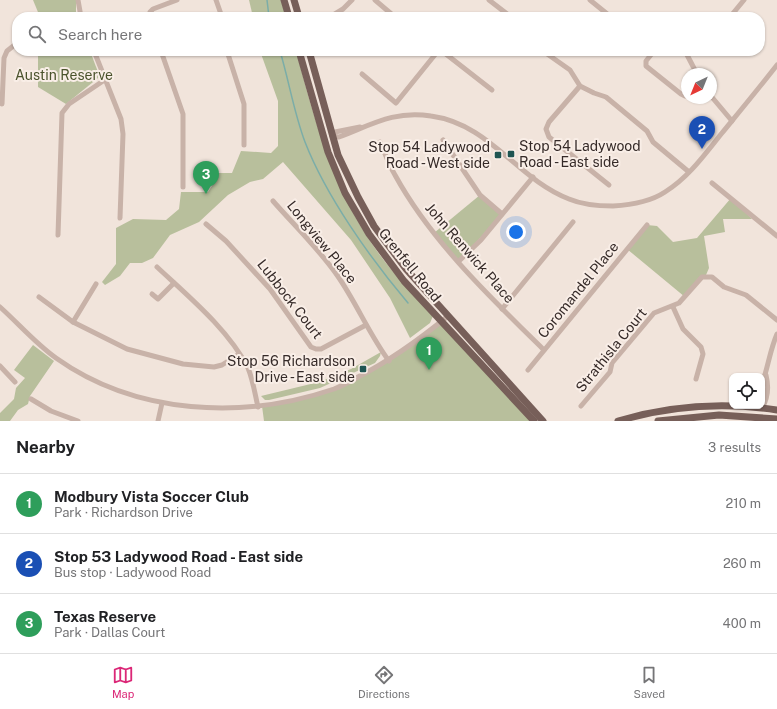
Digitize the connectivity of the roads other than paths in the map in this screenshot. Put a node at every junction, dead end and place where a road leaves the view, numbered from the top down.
1 (78, 0) edge
2 (177, 0) edge
3 (216, 0) edge
4 (284, 0) edge
5 (294, 0) edge
6 (352, 0) edge
7 (374, 0) edge
8 (489, 0) edge
9 (590, 0) edge
10 (744, 0) edge
11 (80, 12) edge
12 (150, 12) edge
13 (220, 12) edge
14 (288, 12) edge
15 (298, 12) edge
16 (338, 12) edge
17 (389, 12) edge
18 (505, 12) edge
19 (605, 12) edge
20 (734, 12) edge
21 (12, 47) edge
22 (96, 56) edge
23 (163, 56) edge
24 (229, 56) edge
25 (300, 56) edge
26 (310, 56) edge
27 (434, 56) edge
28 (448, 56) edge
29 (550, 56) edge
30 (650, 56) edge
31 (688, 56) edge
32 (777, 65) edge
33 (694, 68) edge
34 (362, 74) dead end
35 (106, 79) junction
36 (580, 86) junction
37 (492, 90) dead end
38 (681, 94) edge
39 (717, 103) edge
40 (2, 104) dead end
41 (732, 121) junction
42 (332, 136) junction
43 (324, 139) junction
44 (443, 140) dead end
45 (380, 142) dead end
46 (244, 145) dead end
47 (690, 172) junction
48 (533, 178) junction
49 (712, 183) dead end
50 (608, 185) dead end
51 (182, 187) dead end
52 (273, 201) dead end
53 (502, 214) junction
54 (120, 218) dead end
55 (573, 222) dead end
56 (206, 224) dead end
57 (647, 225) dead end
58 (58, 235) dead end
59 (777, 236) edge
60 (459, 261) junction
61 (158, 267) dead end
62 (174, 283) junction
63 (96, 284) dead end
64 (152, 294) dead end
65 (39, 297) dead end
66 (0, 307) edge
67 (673, 307) junction
68 (502, 309) junction
69 (448, 316) junction
70 (777, 320) edge
71 (72, 322) junction
72 (441, 322) junction
73 (366, 325) junction
74 (777, 334) edge
75 (544, 350) junction
76 (239, 354) junction
77 (389, 361) junction
78 (0, 366) edge
79 (528, 370) dead end
80 (766, 375) joint
81 (696, 379) dead end
82 (15, 382) dead end
83 (31, 399) dead end
84 (162, 403) junction
85 (765, 403) edge
86 (258, 406) junction
87 (581, 406) dead end
88 (729, 406) edge
89 (765, 408) edge
90 (762, 409) edge
91 (533, 410) junction
92 (777, 410) edge
93 (762, 417) junction
94 (777, 419) edge
95 (78, 421) edge
96 (158, 421) edge
97 (534, 421) edge
98 (543, 421) edge
99 (547, 421) edge
100 (618, 421) edge
101 (658, 421) edge

1 - 11 street
2 - 12 street
3 - 13 street
4 - 14 main road
5 - 15 main road
6 - 16 street
7 - 17 street
8 - 18 street
9 - 19 street
10 - 20 street
21 - 40 street
22 - 35 street
23 - 51 street
24 - 46 street
25 - 43 main road, Grenfell Road
26 - 42 main road, Grenfell Road
27 - 34 street
28 - 37 street
29 - 36 street
30 - 38 street
31 - 33 street
32 - 41 street
35 - 54 street
35 - 58 street
36 - 47 street
36 - 50 street
39 - 41 street
41 - 47 street
42 - 43 main road
42 - 48 street
42 - 69 main road, Grenfell Road
43 - 72 main road, Grenfell Road
44 - 53 street
45 - 60 street, John Renwick Place
47 - 48 street
48 - 53 street
49 - 59 street
52 - 73 street, Longview Place
53 - 60 street
55 - 68 street
56 - 73 street, Lubbock Court
57 - 75 street, Coromandel Place
60 - 68 street, John Renwick Place
61 - 62 street
62 - 64 street
62 - 76 street
63 - 71 street
65 - 71 street
66 - 84 street
67 - 70 street, Strathisla Court
67 - 81 street
67 - 87 street, Strathisla Court
68 - 75 street, John Renwick Place
69 - 72 street
69 - 91 main road, Grenfell Road
71 - 76 street
72 - 77 street
72 - 97 main road, Grenfell Road
73 - 77 street, Longview Place
74 - 80 street
75 - 79 street, Coromandel Place
76 - 86 street
77 - 86 street
78 - 82 street
80 - 85 street
83 - 95 street
84 - 86 street
84 - 96 street
88 - 100 main road
89 - 92 main road
90 - 93 street
91 - 98 main road, Grenfell Road
91 - 99 main road
93 - 94 main road
93 - 101 main road

